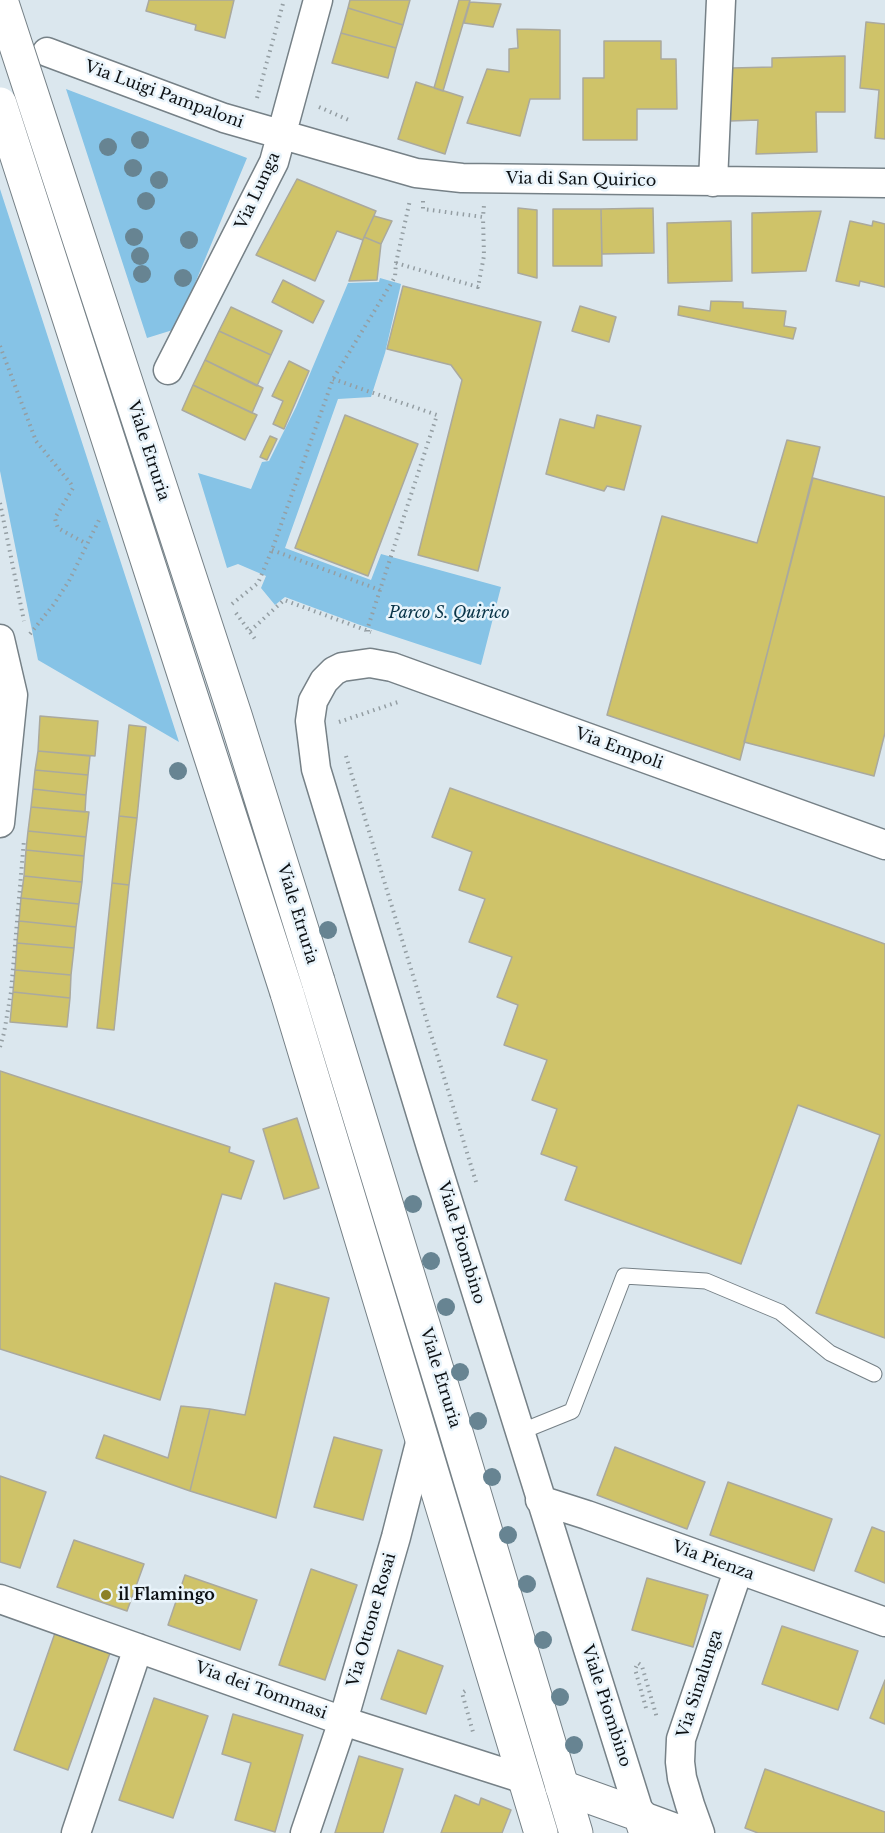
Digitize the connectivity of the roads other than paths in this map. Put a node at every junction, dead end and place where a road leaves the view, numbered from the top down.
1 (1, 0) edge
2 (318, 0) edge
3 (721, 0) edge
4 (47, 52) dead end
5 (0, 104) edge
6 (282, 136) junction
7 (713, 182) junction
8 (885, 183) edge
9 (168, 370) dead end
10 (13, 638) edge
11 (360, 664) joint
12 (6, 696) edge
13 (13, 829) edge
14 (885, 845) edge
15 (874, 1374) dead end
16 (520, 1432) junction
17 (422, 1439) junction
18 (540, 1500) junction
19 (738, 1571) junction
20 (0, 1599) edge
21 (885, 1622) edge
22 (138, 1648) junction
23 (343, 1721) junction
24 (524, 1779) junction
25 (562, 1787) junction
26 (643, 1824) edge
27 (76, 1833) edge
28 (305, 1833) edge
29 (541, 1833) edge
30 (576, 1833) edge
31 (689, 1833) edge
32 (700, 1833) edge

1 - 25 main road, Viale Etruria, bridge
2 - 6 street, Via Lunga
3 - 7 street
4 - 6 street, Via Luigi Pampaloni
5 - 17 main road, Viale Etruria, bridge
6 - 7 street, Via di San Quirico
6 - 9 street, Via Lunga
7 - 8 street, Via di San Quirico
10 - 12 street
11 - 14 street, Via Empoli
11 - 16 street, Viale Piombino
12 - 13 street
15 - 16 lane
16 - 18 street, Viale Piombino
17 - 23 street, Via Ottone Rosai
17 - 24 main road, Viale Etruria
18 - 19 street, Via Pienza
18 - 26 street, Viale Piombino
19 - 21 street, Via Pienza
19 - 32 street, Via Sinalunga
20 - 22 street, Via dei Tommasi
22 - 23 street, Via dei Tommasi
22 - 27 street
23 - 24 street, Via dei Tommasi
23 - 28 street, Via Ottone Rosai
24 - 29 main road, Viale Etruria
25 - 26 main road
25 - 30 main road, Viale Etruria
26 - 31 street

